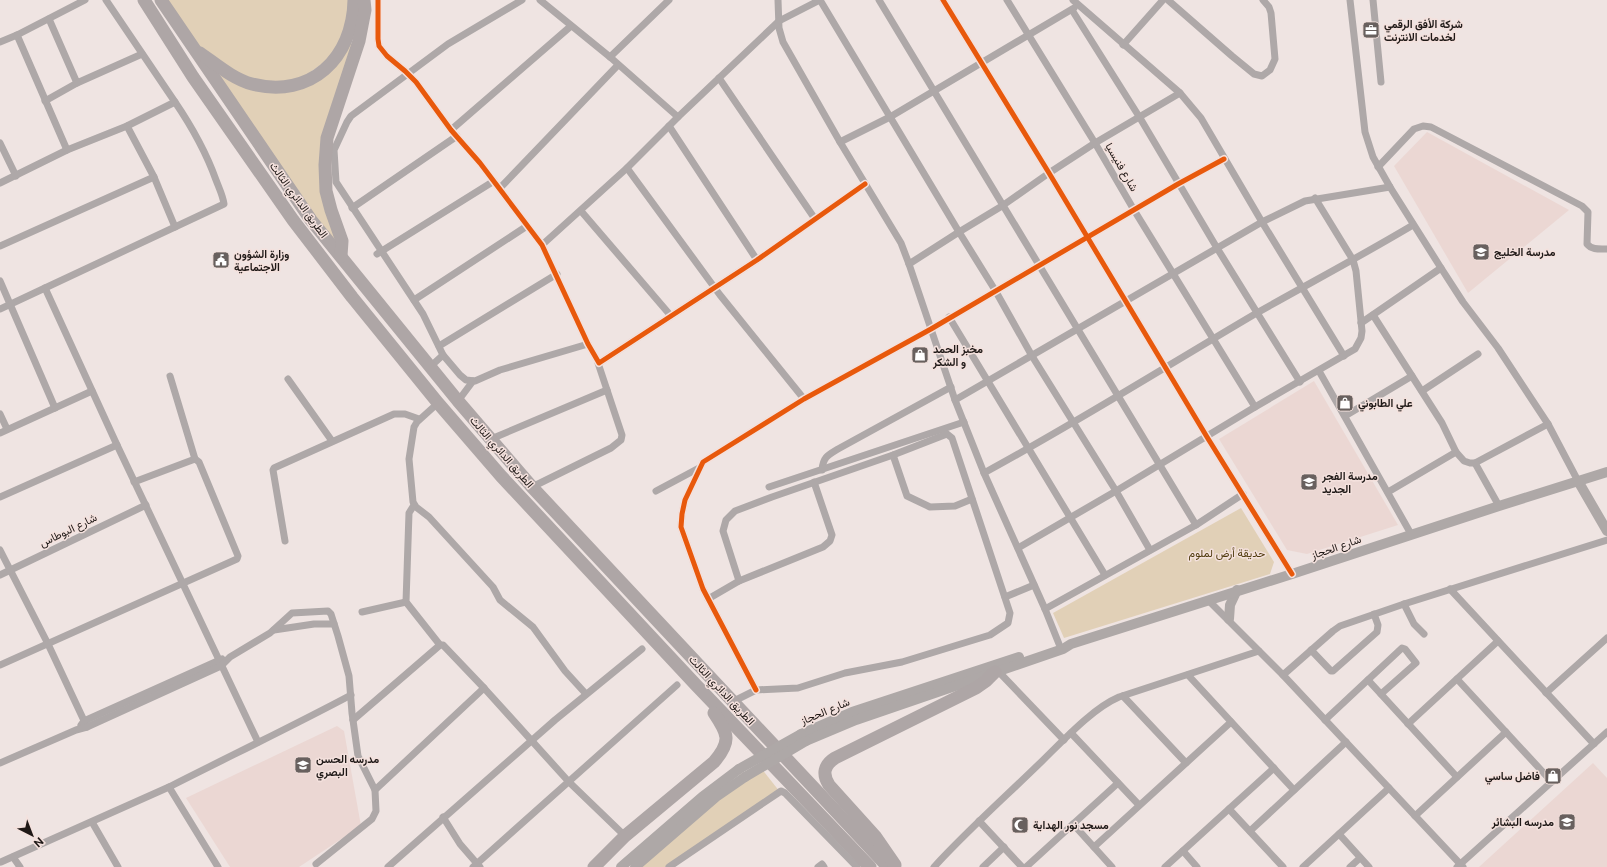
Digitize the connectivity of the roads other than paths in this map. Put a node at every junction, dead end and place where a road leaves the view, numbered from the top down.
1 (85, 0) edge
2 (106, 0) edge
3 (144, 0) edge
4 (161, 0) edge
5 (354, 0) edge
6 (364, 0) edge
7 (378, 0) edge
8 (522, 0) edge
9 (540, 0) edge
10 (669, 0) edge
11 (778, 0) edge
12 (820, 0) edge
13 (879, 0) edge
14 (943, 0) edge
15 (1007, 0) edge
16 (1163, 0) edge
17 (1168, 0) edge
18 (1263, 0) edge
19 (1350, 0) edge
20 (1373, 0) edge
21 (1075, 2) edge
22 (1072, 10) junction
23 (49, 19) junction
24 (779, 21) junction
25 (571, 26) junction
26 (17, 35) junction
27 (1029, 36) junction
28 (0, 42) edge
29 (1123, 45) junction
30 (194, 49) junction
31 (142, 54) junction
32 (610, 58) junction
33 (982, 63) junction
34 (618, 65) junction
35 (408, 73) junction
36 (719, 78) junction
37 (1381, 82) dead end
38 (77, 83) junction
39 (933, 92) junction
40 (1180, 93) junction
41 (45, 101) junction
42 (175, 102) junction
43 (678, 117) junction
44 (890, 117) junction
45 (1140, 118) junction
46 (127, 126) junction
47 (669, 126) junction
48 (451, 130) junction
49 (457, 136) junction
50 (840, 142) junction
51 (0, 143) edge
52 (1095, 143) junction
53 (67, 150) junction
54 (1224, 159) junction
55 (1378, 167) junction
56 (627, 168) junction
57 (1049, 173) junction
58 (16, 176) junction
59 (154, 177) junction
60 (494, 181) junction
61 (0, 183) edge
62 (865, 184) junction
63 (1178, 184) junction
64 (1390, 187) junction
65 (500, 188) junction
66 (1315, 198) junction
67 (1002, 206) junction
68 (352, 208) junction
69 (1134, 210) junction
70 (581, 211) junction
71 (815, 219) junction
72 (1262, 222) junction
73 (1413, 225) junction
74 (527, 226) junction
75 (175, 228) junction
76 (959, 232) junction
77 (1087, 237) junction
78 (542, 245) junction
79 (0, 246) edge
80 (1217, 248) junction
81 (1607, 249) edge
82 (379, 253) junction
83 (341, 256) junction
84 (757, 260) junction
85 (1353, 260) junction
86 (910, 264) junction
87 (1038, 265) junction
88 (1441, 268) junction
89 (1173, 273) junction
90 (557, 274) junction
91 (0, 281) edge
92 (714, 287) junction
93 (45, 288) junction
94 (1302, 288) junction
95 (995, 290) junction
96 (414, 300) junction
97 (1125, 302) junction
98 (11, 304) junction
99 (0, 309) edge
100 (1256, 313) junction
101 (1373, 315) junction
102 (671, 316) junction
103 (949, 317) junction
104 (1361, 323) junction
105 (931, 328) junction
106 (1078, 329) junction
107 (1213, 339) junction
108 (588, 344) junction
109 (439, 346) junction
110 (1478, 354) dead end
111 (443, 355) junction
112 (1032, 356) junction
113 (1344, 356) junction
114 (598, 363) junction
115 (430, 367) junction
116 (1165, 368) junction
117 (1319, 371) junction
118 (170, 376) dead end
119 (1412, 376) junction
120 (288, 379) dead end
121 (473, 381) junction
122 (989, 381) junction
123 (1300, 382) junction
124 (951, 387) junction
125 (607, 390) junction
126 (92, 391) junction
127 (1422, 391) junction
128 (1118, 397) junction
129 (804, 399) junction
130 (956, 400) junction
131 (458, 401) junction
132 (438, 403) junction
133 (1255, 407) junction
134 (55, 408) junction
135 (0, 414) edge
136 (1345, 416) junction
137 (419, 419) junction
138 (964, 422) junction
139 (1073, 422) junction
140 (1548, 424) junction
141 (7, 429) junction
142 (0, 433) edge
143 (1207, 437) junction
144 (491, 439) junction
145 (332, 441) junction
146 (117, 445) junction
147 (1028, 449) junction
148 (1456, 452) junction
149 (893, 455) junction
150 (196, 459) junction
151 (1475, 463) junction
152 (1160, 465) junction
153 (699, 468) junction
154 (822, 470) junction
155 (1607, 472) edge
156 (984, 473) junction
157 (1578, 481) junction
158 (134, 482) junction
159 (814, 482) junction
160 (532, 487) junction
161 (769, 487) dead end
162 (656, 491) dead end
163 (1116, 492) junction
164 (1388, 492) junction
165 (1243, 494) junction
166 (0, 497) edge
167 (972, 499) junction
168 (146, 505) junction
169 (414, 505) junction
170 (1499, 506) junction
171 (409, 513) junction
172 (425, 514) junction
173 (1071, 518) junction
174 (1196, 524) junction
175 (1607, 531) edge
176 (1411, 534) junction
177 (1607, 540) edge
178 (285, 541) dead end
179 (1018, 548) junction
180 (0, 550) edge
181 (1150, 550) junction
182 (10, 571) junction
183 (1292, 574) junction
184 (0, 575) edge
185 (1105, 575) junction
186 (740, 581) junction
187 (182, 584) junction
188 (1034, 585) junction
189 (1450, 589) junction
190 (1237, 590) junction
191 (1005, 597) junction
192 (708, 599) junction
193 (1208, 600) junction
194 (406, 602) junction
195 (1404, 604) junction
196 (1045, 609) junction
197 (362, 612) dead end
198 (1374, 614) junction
199 (1229, 619) junction
200 (334, 624) junction
201 (274, 630) junction
202 (1424, 634) dead end
203 (1607, 638) edge
204 (1498, 641) junction
205 (48, 644) junction
206 (1059, 644) junction
207 (1071, 644) junction
208 (440, 645) junction
209 (642, 649) dead end
210 (1311, 650) junction
211 (1259, 652) junction
212 (220, 663) junction
213 (0, 665) edge
214 (997, 672) junction
215 (1188, 675) junction
216 (1283, 675) junction
217 (1457, 679) junction
218 (1368, 680) junction
219 (678, 685) dead end
220 (696, 685) junction
221 (484, 688) junction
222 (756, 690) junction
223 (1546, 693) junction
224 (351, 694) junction
225 (586, 694) junction
226 (1381, 694) junction
227 (1123, 696) junction
228 (732, 702) junction
229 (353, 720) junction
230 (1325, 720) junction
231 (1231, 722) junction
232 (85, 724) junction
233 (1408, 724) junction
234 (1506, 732) junction
235 (1607, 732) edge
236 (1071, 733) junction
237 (804, 738) junction
238 (1064, 740) junction
239 (532, 741) junction
240 (258, 742) junction
241 (1346, 742) junction
242 (1594, 744) junction
243 (0, 762) edge
244 (1186, 763) junction
245 (1274, 768) junction
246 (742, 773) junction
247 (1457, 777) junction
248 (569, 782) junction
249 (1552, 782) junction
250 (1118, 783) junction
251 (169, 788) junction
252 (1389, 788) junction
253 (375, 790) junction
254 (1294, 790) junction
255 (1140, 806) junction
256 (1229, 809) junction
257 (1415, 816) junction
258 (444, 817) junction
259 (980, 821) junction
260 (92, 822) junction
261 (1073, 824) junction
262 (1250, 831) junction
263 (1339, 834) junction
264 (625, 836) junction
265 (1004, 847) junction
266 (1094, 847) junction
267 (1183, 851) junction
268 (13, 857) junction
269 (1360, 858) junction
270 (0, 862) edge
271 (315, 866) edge
272 (477, 866) edge
273 (1460, 866) edge
274 (20, 867) edge
275 (118, 867) edge
276 (218, 867) edge
277 (388, 867) edge
278 (594, 867) edge
279 (621, 867) edge
280 (635, 867) edge
281 (669, 867) edge
282 (818, 867) edge
283 (824, 867) edge
284 (857, 867) edge
285 (870, 867) edge
286 (888, 867) edge
287 (896, 867) edge
288 (934, 867) edge
289 (983, 867) edge
290 (1022, 867) edge
291 (1026, 867) edge
292 (1112, 867) edge
293 (1165, 867) edge
294 (1197, 867) edge
295 (1283, 867) edge
296 (1303, 867) edge
297 (1350, 867) edge
298 (1369, 867) edge

1 - 23 street
2 - 31 street
3 - 132 highway, الطريق الدائري الثالث
4 - 30 highway, الطريق الدائري الثالث
5 - 30 highway
6 - 83 highway
7 - 35 street
8 - 35 street
9 - 25 street
10 - 32 street
11 - 24 street
12 - 24 street
12 - 44 street
13 - 39 street
14 - 33 street
15 - 27 street, شارع فنيسيا
16 - 29 street
17 - 18 street
19 - 55 street
20 - 37 street
21 - 22 street
21 - 29 street
22 - 27 street
22 - 45 street
23 - 26 street
23 - 38 street
24 - 36 street
24 - 50 street
25 - 32 street
25 - 48 street
26 - 28 street
26 - 41 street
27 - 33 street
27 - 52 street, شارع فنيسيا
29 - 40 street
30 - 83 highway, الطريق الدائري الثالث
31 - 38 street
31 - 42 street
32 - 34 street
33 - 39 street
33 - 57 street
34 - 43 street
34 - 65 street
35 - 48 street
35 - 68 street
36 - 43 street
36 - 71 street
38 - 41 street
39 - 44 street
39 - 67 street
40 - 45 street
40 - 54 street
41 - 53 street
42 - 46 street
42 - 75 street
43 - 47 street
44 - 50 street
44 - 76 street
45 - 52 street
45 - 63 street
46 - 53 street
46 - 59 street
47 - 56 street
47 - 84 street
48 - 49 street
49 - 60 street
49 - 68 street
50 - 62 street
51 - 58 street
52 - 57 street
52 - 69 street, شارع فنيسيا
53 - 58 street
54 - 63 street
54 - 72 street
55 - 64 street
55 - 81 street
56 - 70 street
56 - 92 street
57 - 67 street
57 - 77 street
58 - 61 street
59 - 75 street
59 - 79 street
60 - 65 street
60 - 82 street
62 - 71 street
62 - 86 street
63 - 69 street
63 - 80 street
64 - 66 street
64 - 73 street
65 - 74 street
66 - 72 street
66 - 85 street
67 - 76 street
67 - 87 street
68 - 82 street
69 - 77 street
69 - 89 street, شارع فنيسيا
70 - 78 street
70 - 102 street
71 - 84 street
72 - 80 street
72 - 94 street
73 - 85 street
73 - 88 street
74 - 78 street
74 - 96 street
75 - 93 street
76 - 86 street
76 - 95 street
77 - 87 street
77 - 97 street
78 - 90 street
80 - 89 street
80 - 100 street
82 - 96 street
83 - 115 highway, الطريق الدائري الثالث
84 - 92 street
85 - 94 street
85 - 104 street
86 - 105 street
87 - 95 street
87 - 106 street
88 - 101 street
88 - 140 street
89 - 97 street
89 - 107 street, شارع فنيسيا
90 - 108 street
90 - 109 street
91 - 98 street
92 - 102 street
92 - 129 street
93 - 98 street
93 - 126 street
94 - 100 street
94 - 113 street
95 - 103 street
95 - 112 street
96 - 109 street
97 - 106 street
97 - 116 street
98 - 99 street
98 - 134 street
100 - 107 street
100 - 123 street
101 - 104 street
101 - 119 street
102 - 114 street
103 - 105 street
103 - 122 street
104 - 113 street
105 - 124 street
105 - 129 street
106 - 112 street
106 - 128 street
107 - 116 street
107 - 133 street, شارع فنيسيا
108 - 114 street
108 - 121 street
109 - 111 street
110 - 127 street
111 - 115 street
111 - 121 street
112 - 122 street
112 - 139 street
113 - 117 street
114 - 125 street
115 - 131 highway, الطريق الدائري الثالث
116 - 128 street
116 - 143 street
117 - 123 street
117 - 136 street
118 - 150 street
119 - 127 street
119 - 136 street
120 - 145 street
121 - 131 street
122 - 130 street
122 - 147 street
123 - 133 street
124 - 130 street
124 - 154 street
125 - 144 street
125 - 160 street
126 - 134 street
126 - 146 street
127 - 148 street
128 - 139 street
128 - 152 street
129 - 153 street
130 - 138 street
131 - 144 highway, الطريق الدائري الثالث
132 - 137 street
132 - 220 highway, الطريق الدائري الثالث
133 - 143 street
134 - 141 street
135 - 141 street
136 - 164 street
137 - 145 street
137 - 169 street
138 - 154 street
138 - 156 street
139 - 147 street
139 - 163 street
140 - 151 street
140 - 157 street
141 - 142 street
143 - 152 street
143 - 165 street
144 - 160 highway, الطريق الدائري الثالث
145 - 178 street
146 - 158 street
146 - 166 street
147 - 156 street
147 - 173 street
148 - 151 street
148 - 164 street
149 - 159 street
149 - 167 street
149 - 167 street
150 - 158 street
150 - 187 street
151 - 170 street
152 - 163 street
152 - 174 street
153 - 162 street
153 - 192 street
154 - 161 street
155 - 157 main road, شارع الحجاز
156 - 179 street
157 - 170 main road, شارع الحجاز
157 - 175 main road
158 - 168 street
159 - 186 street
159 - 186 street
160 - 228 highway, الطريق الدائري الثالث
163 - 173 street
163 - 181 street
164 - 176 street
165 - 174 street
165 - 183 street
167 - 191 street
168 - 182 street, شارع البوطاس
168 - 187 street
169 - 171 street
169 - 172 street
170 - 176 main road, شارع الحجاز
171 - 172 street
171 - 194 street
172 - 225 street
173 - 179 street
173 - 185 street
174 - 181 street
176 - 183 main road, شارع الحجاز
177 - 189 street
179 - 188 street
180 - 182 street
181 - 185 street
182 - 184 street, شارع البوطاس
182 - 205 street
183 - 190 main road, شارع الحجاز
185 - 196 street
186 - 192 street
187 - 205 street
187 - 212 street
188 - 191 street
188 - 196 street
189 - 195 street
189 - 204 street
190 - 193 main road, شارع الحجاز
190 - 199 main road
191 - 222 street
192 - 222 street
193 - 199 street
193 - 207 main road, شارع الحجاز
194 - 197 street
194 - 208 street
195 - 198 street
195 - 202 street
196 - 206 street
198 - 210 street
198 - 210 street
199 - 211 street
200 - 201 street
200 - 201 street
200 - 224 street
201 - 212 street
203 - 223 street
204 - 217 street
204 - 223 street
205 - 213 street
205 - 232 street
206 - 207 main road, شارع الحجاز
206 - 237 main road, شارع الحجاز
207 - 214 main road, شارع الحجاز
208 - 221 street
208 - 229 street
209 - 225 street
210 - 216 street
211 - 215 street
211 - 216 street
212 - 232 street
212 - 240 street
214 - 237 main road, شارع الحجاز
214 - 238 street
214 - 287 highway
215 - 227 street
215 - 231 street
216 - 230 street
217 - 233 street
217 - 234 street
218 - 226 street
218 - 226 street
218 - 230 street
219 - 248 street
220 - 264 highway
220 - 285 highway, الطريق الدائري الثالث
221 - 239 street
221 - 253 street
222 - 228 street
223 - 242 street
224 - 229 street
224 - 240 street
225 - 239 street
226 - 233 street
227 - 236 street
227 - 244 street
228 - 286 highway, الطريق الدائري الثالث
229 - 253 street
230 - 241 street
231 - 244 street
231 - 245 street
232 - 243 street
233 - 247 street
234 - 247 street
234 - 249 street
235 - 242 street
236 - 238 street
236 - 250 street
237 - 246 main road, شارع الحجاز, bridge
238 - 259 street
239 - 248 street
239 - 258 street
240 - 251 street
241 - 252 street
241 - 254 street
242 - 249 street
244 - 255 street
245 - 254 street
245 - 256 street
246 - 279 main road, شارع الحجاز
246 - 280 main road, شارع الحجاز
247 - 257 street
248 - 264 street
248 - 272 street
249 - 273 street
250 - 255 street
250 - 261 street
251 - 260 street
251 - 276 street
252 - 257 street
252 - 263 street
253 - 271 street
254 - 262 street
255 - 266 street
256 - 262 street
256 - 267 street
257 - 273 street
258 - 272 street
258 - 277 street
259 - 265 street
259 - 288 street
260 - 268 street
260 - 275 street
261 - 266 street
261 - 291 street
262 - 295 street
263 - 269 street
263 - 296 street
264 - 278 highway
265 - 289 street
265 - 290 street
266 - 292 street
267 - 293 street
267 - 294 street
268 - 270 street
268 - 274 street
269 - 297 street
269 - 298 street
281 - 284 street
282 - 283 street

